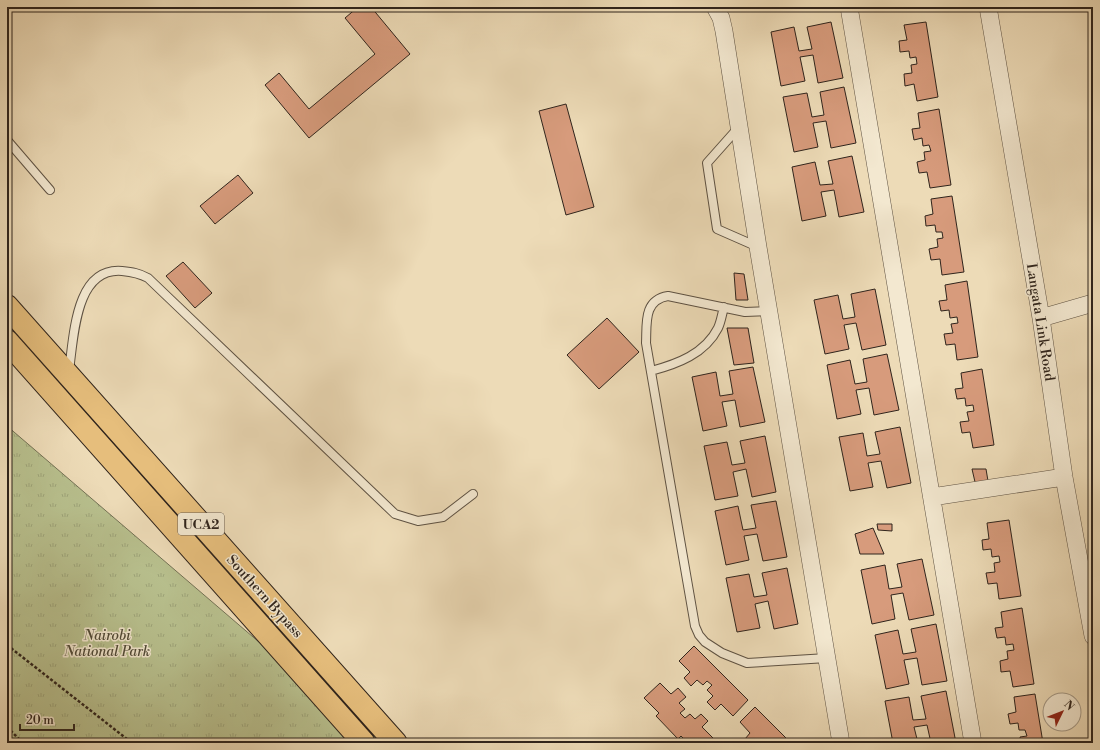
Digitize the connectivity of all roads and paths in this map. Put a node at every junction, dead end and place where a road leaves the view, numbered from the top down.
1 (715, 7) edge
2 (849, 7) edge
3 (988, 7) edge
4 (739, 126) junction
5 (7, 140) edge
6 (50, 190) dead end
7 (758, 247) junction
8 (1093, 303) edge
9 (7, 306) edge
10 (724, 307) junction
11 (768, 311) junction
12 (1041, 318) junction
13 (7, 341) edge
14 (651, 371) junction
15 (68, 375) junction
16 (1064, 477) junction
17 (473, 494) dead end
18 (932, 497) junction
19 (1093, 636) edge
20 (7, 645) edge
21 (827, 658) junction
22 (7, 727) edge
23 (23, 743) edge
24 (132, 743) edge
25 (364, 743) edge
26 (396, 743) edge
27 (841, 743) edge
28 (973, 743) edge

1 - 4 street
2 - 18 street
3 - 12 street, Langata Link Road
4 - 7 street
4 - 7 lane
5 - 6 lane
7 - 11 street
8 - 12 street
9 - 15 highway, Southern Bypass / UCA2
10 - 11 lane
10 - 14 lane
10 - 14 lane
11 - 21 street
12 - 16 street, Langata Link Road
13 - 25 highway, Southern Bypass / UCA2
14 - 21 lane
15 - 17 lane
15 - 26 highway, Southern Bypass / UCA2
16 - 18 street
16 - 19 street, Langata Link Road
18 - 28 street
20 - 24 path
21 - 27 street
22 - 23 path

